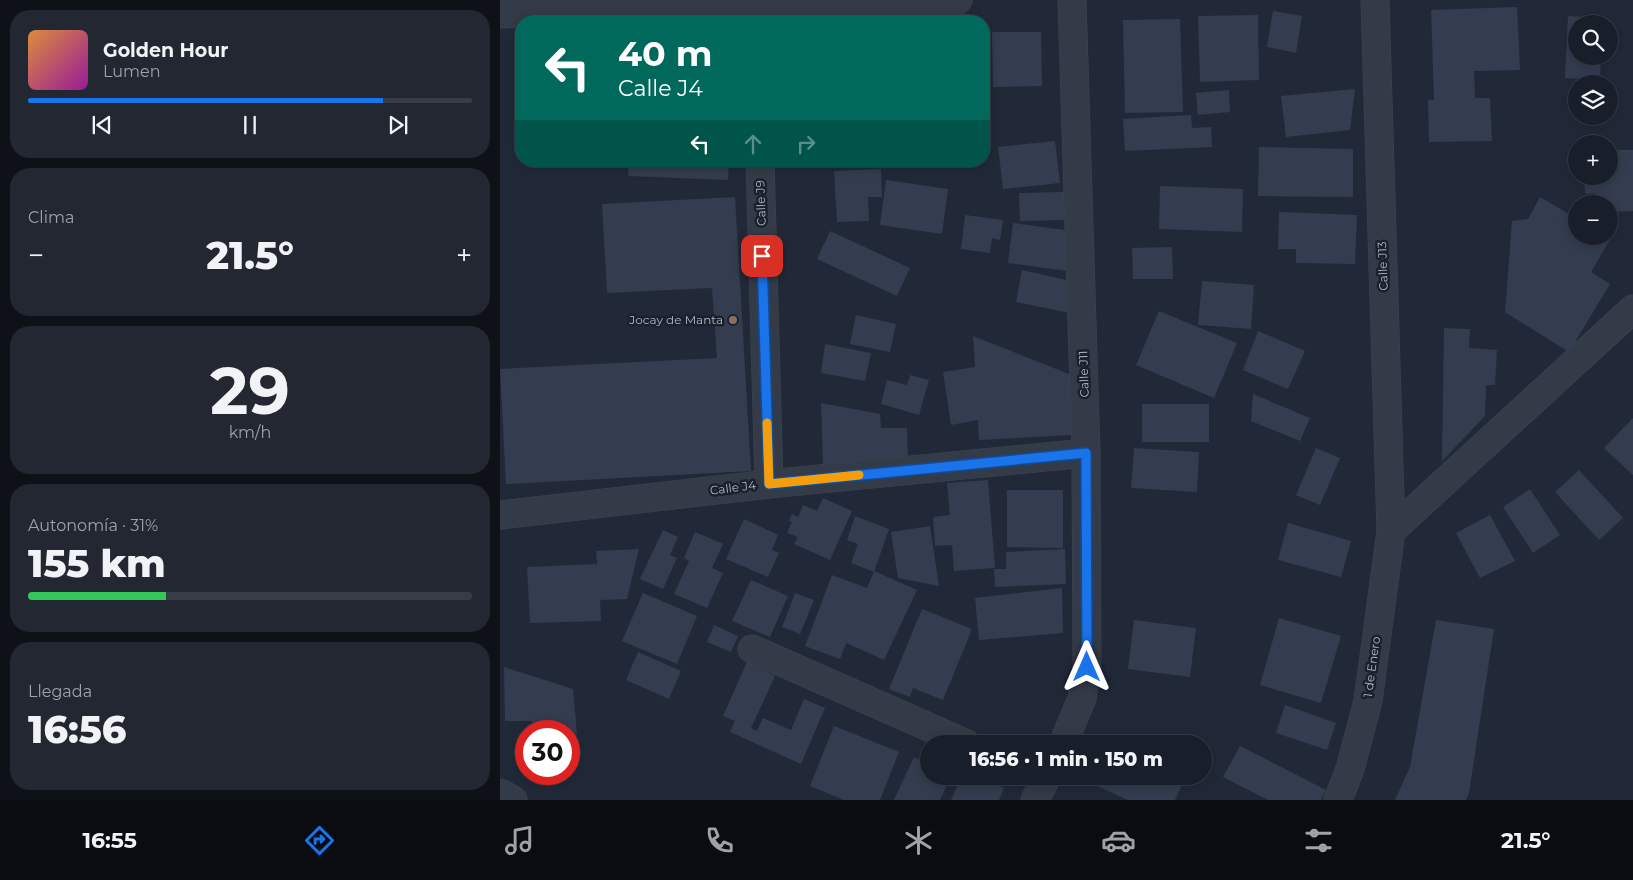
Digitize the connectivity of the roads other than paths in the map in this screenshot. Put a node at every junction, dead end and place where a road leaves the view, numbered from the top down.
1 (958, 0) edge
2 (1072, 0) edge
3 (1375, 0) edge
4 (755, 9) edge
5 (500, 14) edge
6 (760, 167) edge
7 (1633, 309) edge
8 (1086, 453) junction
9 (769, 484) junction
10 (500, 515) edge
11 (1391, 531) junction
12 (752, 648) dead end
13 (947, 735) edge
14 (1067, 735) edge
15 (500, 793) edge
16 (513, 800) edge
17 (1338, 800) edge

1 - 4 street
2 - 8 street, Calle J11
3 - 11 street, Calle J13
4 - 5 street
6 - 9 street, Calle J9
7 - 11 street
8 - 9 street, Calle J4
8 - 14 street, Calle J11
9 - 10 street, Calle J4
11 - 17 street, 1 de Enero
12 - 13 street
15 - 16 street

